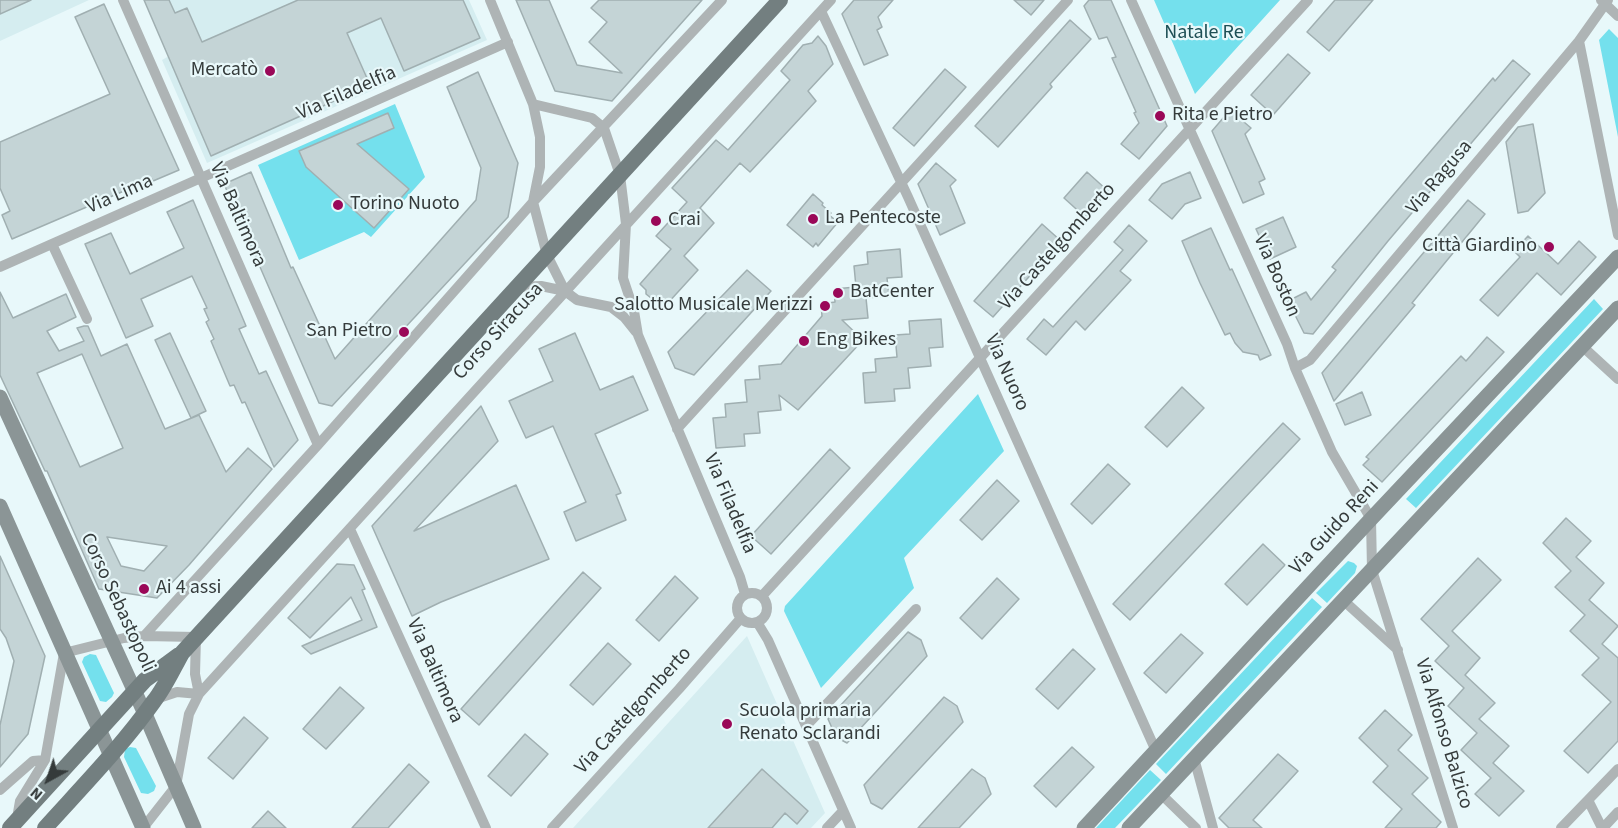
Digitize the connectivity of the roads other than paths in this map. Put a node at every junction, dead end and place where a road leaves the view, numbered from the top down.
1 (123, 0) edge
2 (490, 0) edge
3 (722, 0) edge
4 (780, 0) edge
5 (831, 0) edge
6 (1068, 0) edge
7 (1131, 0) edge
8 (1308, 0) edge
9 (1605, 1) edge
10 (821, 11) junction
11 (1618, 16) edge
12 (1579, 41) junction
13 (508, 42) junction
14 (533, 104) junction
15 (604, 128) junction
16 (1190, 129) junction
17 (620, 175) junction
18 (201, 178) junction
19 (901, 183) junction
20 (533, 202) junction
21 (626, 224) junction
22 (1618, 235) edge
23 (52, 244) junction
24 (547, 255) junction
25 (1618, 258) edge
26 (0, 267) edge
27 (518, 286) junction
28 (565, 291) junction
29 (1618, 308) edge
30 (87, 320) dead end
31 (638, 335) junction
32 (1582, 346) junction
33 (980, 359) junction
34 (1295, 368) junction
35 (1618, 379) edge
36 (0, 397) edge
37 (677, 429) junction
38 (318, 445) junction
39 (0, 506) edge
40 (1371, 519) junction
41 (350, 530) junction
42 (1372, 570) junction
43 (745, 594) junction
44 (762, 597) junction
45 (1342, 600) junction
46 (916, 609) dead end
47 (741, 618) junction
48 (757, 622) junction
49 (144, 636) junction
50 (196, 637) junction
51 (111, 640) junction
52 (1398, 651) junction
53 (64, 653) junction
54 (182, 653) junction
55 (134, 691) junction
56 (199, 694) junction
57 (156, 699) junction
58 (145, 714) junction
59 (806, 726) junction
60 (99, 730) junction
61 (1156, 751) junction
62 (110, 755) junction
63 (1194, 758) junction
64 (45, 760) junction
65 (1618, 769) edge
66 (176, 786) junction
67 (0, 790) edge
68 (1161, 794) junction
69 (1588, 800) junction
70 (843, 811) junction
71 (1618, 812) edge
72 (13, 825) edge
73 (45, 828) edge
74 (143, 828) edge
75 (194, 828) edge
76 (486, 828) edge
77 (552, 828) edge
78 (827, 828) edge
79 (851, 828) edge
80 (1084, 828) edge
81 (1129, 828) edge
82 (1197, 828) edge
83 (1214, 828) edge
84 (1453, 828) edge
85 (1562, 828) edge
86 (1602, 828) edge

1 - 18 street, Via Baltimora
2 - 13 street
3 - 15 street
4 - 17 main road, Corso Siracusa
5 - 10 street, Corso Siracusa
6 - 19 street
7 - 16 street, Via Boston
8 - 16 street, Via Castelgomberto
9 - 11 street
9 - 12 street, Via Ragusa
10 - 19 street, Via Nuoro
10 - 21 street, Corso Siracusa
12 - 22 street
12 - 34 street, Via Ragusa
13 - 14 street
13 - 18 street, Via Filadelfia
14 - 15 street
14 - 20 street
15 - 17 street, Via Filadelfia
15 - 20 street
16 - 33 street, Via Castelgomberto
16 - 34 street, Via Boston
17 - 21 street, Via Filadelfia
17 - 24 main road, Corso Siracusa
18 - 23 street, Via Lima
18 - 38 street, Via Baltimora
19 - 33 street, Via Nuoro
19 - 37 street
20 - 24 street
20 - 38 street
21 - 28 street, Corso Siracusa
21 - 31 street, Via Filadelfia
23 - 26 street, Via Lima
23 - 30 street
24 - 27 main road, Corso Siracusa
24 - 28 street
25 - 40 main road, Via Guido Reni
27 - 28 street, Via Filadelfia
27 - 50 main road, Corso Siracusa
28 - 31 street, Via Filadelfia
28 - 41 street, Corso Siracusa
29 - 32 main road
31 - 37 street, Via Filadelfia
32 - 35 street
32 - 42 main road
33 - 44 street, Via Castelgomberto
33 - 61 street, Via Nuoro
34 - 40 street, Via Boston
36 - 51 main road, Corso Sebastopoli
37 - 43 street, Via Filadelfia
38 - 49 street
39 - 53 main road
40 - 42 street, Via Boston
40 - 61 main road, Via Guido Reni
41 - 56 street, Corso Siracusa
41 - 76 street, Via Baltimora
42 - 45 main road
42 - 52 street, Via Alfonso Balzico
43 - 44 street
43 - 47 street, Via Filadelfia
44 - 48 street
45 - 52 street, Via Alfonso Balzico
45 - 63 main road
46 - 59 street
47 - 48 street
47 - 77 street, Via Castelgomberto
48 - 59 street
49 - 50 street
49 - 51 street
50 - 54 main road, Corso Siracusa
50 - 56 street, Corso Siracusa
51 - 53 street
51 - 55 main road, Corso Sebastopoli
52 - 84 street, Via Alfonso Balzico
53 - 60 main road
53 - 64 street, Corso Siracusa
54 - 55 main road, Corso Siracusa
54 - 57 main road, Corso Siracusa
55 - 58 main road, Corso Sebastopoli
55 - 60 main road, Corso Siracusa
56 - 57 street
56 - 66 street, Corso Siracusa
57 - 58 main road, Corso Siracusa
58 - 62 main road, Corso Siracusa
58 - 66 main road, Corso Sebastopoli
59 - 70 street
60 - 62 main road
60 - 72 main road, Corso Siracusa
61 - 80 main road, Via Guido Reni
62 - 73 main road, Corso Siracusa
62 - 74 main road
63 - 68 main road
63 - 83 street
64 - 67 street
64 - 72 street, Corso Siracusa
65 - 69 street
66 - 74 street, Corso Siracusa
66 - 75 main road, Corso Sebastopoli
68 - 81 main road
68 - 82 street
69 - 85 street
69 - 86 street
70 - 78 street
70 - 79 street
71 - 86 street

